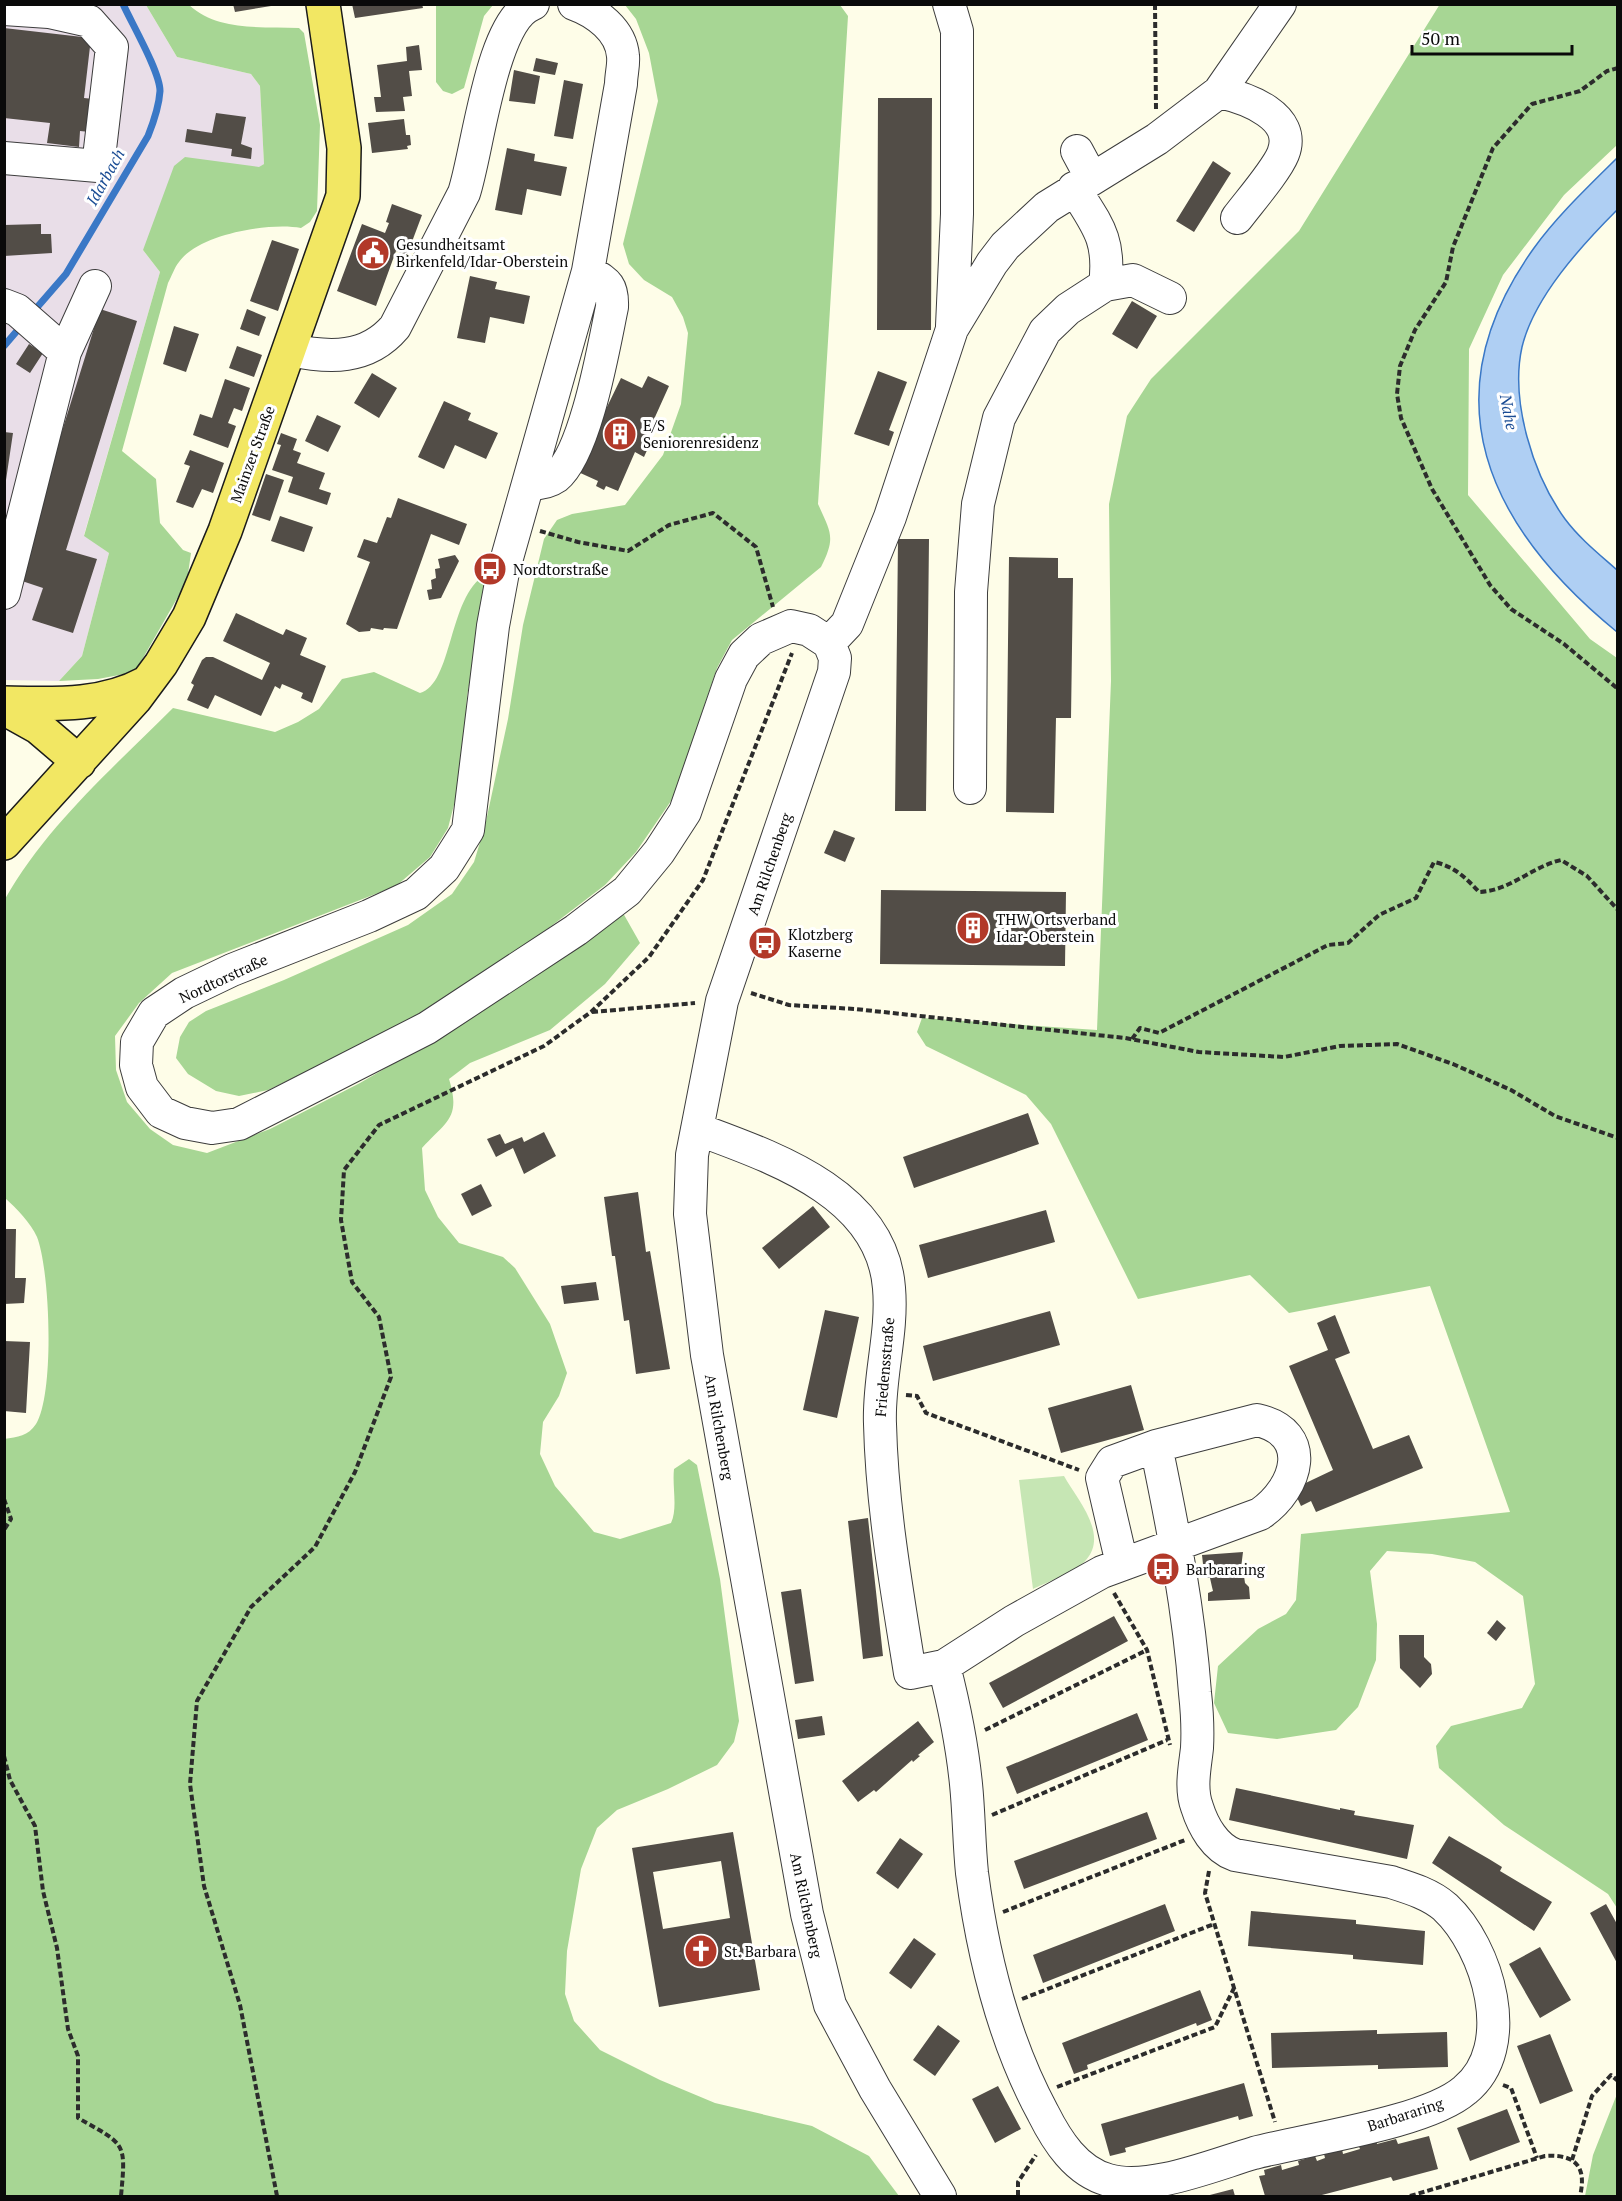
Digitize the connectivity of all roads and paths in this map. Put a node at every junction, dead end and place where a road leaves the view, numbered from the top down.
1 (323, 4) edge
2 (574, 4) edge
3 (949, 4) edge
4 (1155, 4) edge
5 (1280, 4) edge
6 (531, 5) edge
7 (4, 9) edge
8 (1617, 68) edge
9 (1219, 92) junction
10 (1157, 140) junction
11 (4, 158) edge
12 (1081, 172) junction
13 (957, 214) junction
14 (1237, 218) dead end
15 (1005, 246) junction
16 (1105, 285) junction
17 (95, 286) dead end
18 (1170, 298) dead end
19 (11, 308) edge
20 (952, 329) junction
21 (290, 350) junction
22 (65, 352) junction
23 (517, 524) junction
24 (4, 593) edge
25 (791, 628) junction
26 (829, 643) junction
27 (148, 682) junction
28 (1617, 689) edge
29 (4, 703) edge
30 (54, 704) junction
31 (4, 708) edge
32 (79, 762) junction
33 (970, 788) dead end
34 (4, 843) edge
35 (1617, 910) edge
36 (736, 997) junction
37 (591, 1012) junction
38 (1132, 1039) junction
39 (697, 1129) junction
40 (1617, 1138) edge
41 (881, 1392) junction
42 (1156, 1446) junction
43 (1102, 1478) junction
44 (4, 1499) edge
45 (4, 1530) edge
46 (1176, 1544) junction
47 (1112, 1568) junction
48 (1147, 1650) junction
49 (944, 1666) junction
50 (1167, 1740) junction
51 (960, 1742) junction
52 (1172, 1748) dead end
53 (4, 1756) edge
54 (969, 1825) junction
55 (1213, 1838) junction
56 (980, 1921) junction
57 (1215, 1924) junction
58 (1235, 1986) junction
59 (999, 2008) junction
60 (1477, 2077) junction
61 (1617, 2081) edge
62 (1034, 2096) junction
63 (1052, 2131) junction
64 (1284, 2145) junction
65 (1537, 2158) junction
66 (1572, 2160) junction
67 (121, 2196) edge
68 (277, 2196) edge
69 (939, 2196) edge
70 (1018, 2196) edge
71 (1410, 2196) edge
72 (1580, 2196) edge

1 - 21 main road, Mainzer Straße
2 - 23 street, Nordtorstraße
3 - 13 street
4 - 10 path
5 - 9 street
6 - 21 street
7 - 11 street
8 - 28 path
9 - 10 street
9 - 14 street
10 - 12 street
12 - 15 street
12 - 16 street
13 - 15 street
13 - 20 street
15 - 20 street
16 - 18 street
16 - 33 street
17 - 22 street
19 - 22 street
20 - 26 street
21 - 27 main road, Mainzer Straße
22 - 24 street
23 - 25 path
23 - 25 street, Nordtorstraße
25 - 26 street
25 - 37 path
26 - 36 street, Am Rilchenberg
27 - 30 main road
27 - 32 main road, Mainzer Straße
29 - 30 main road
30 - 32 main road
31 - 32 main road
32 - 34 main road, Mainzer Straße
35 - 38 path
36 - 37 path
36 - 38 path
36 - 39 street, Am Rilchenberg
37 - 68 path
38 - 40 path
39 - 41 street, Friedensstraße
39 - 69 street, Am Rilchenberg
41 - 43 path
41 - 49 street, Friedensstraße
42 - 43 street
42 - 46 street
42 - 46 street
43 - 47 street
44 - 45 path
46 - 47 street
46 - 55 street
47 - 48 path
47 - 49 street
48 - 50 path
48 - 51 path
49 - 51 street, Barbararing
50 - 52 path
50 - 54 path
51 - 54 street, Barbararing
53 - 67 path
54 - 56 street, Barbararing
55 - 56 path
55 - 57 path
55 - 60 street, Barbararing
56 - 59 street, Barbararing
57 - 58 path
57 - 59 path
58 - 62 path
58 - 64 path
59 - 62 street, Barbararing
60 - 64 street, Barbararing
60 - 65 path
61 - 66 path
62 - 63 street, Barbararing
63 - 64 street, Barbararing
63 - 70 path
65 - 66 path
65 - 71 path
66 - 72 path

